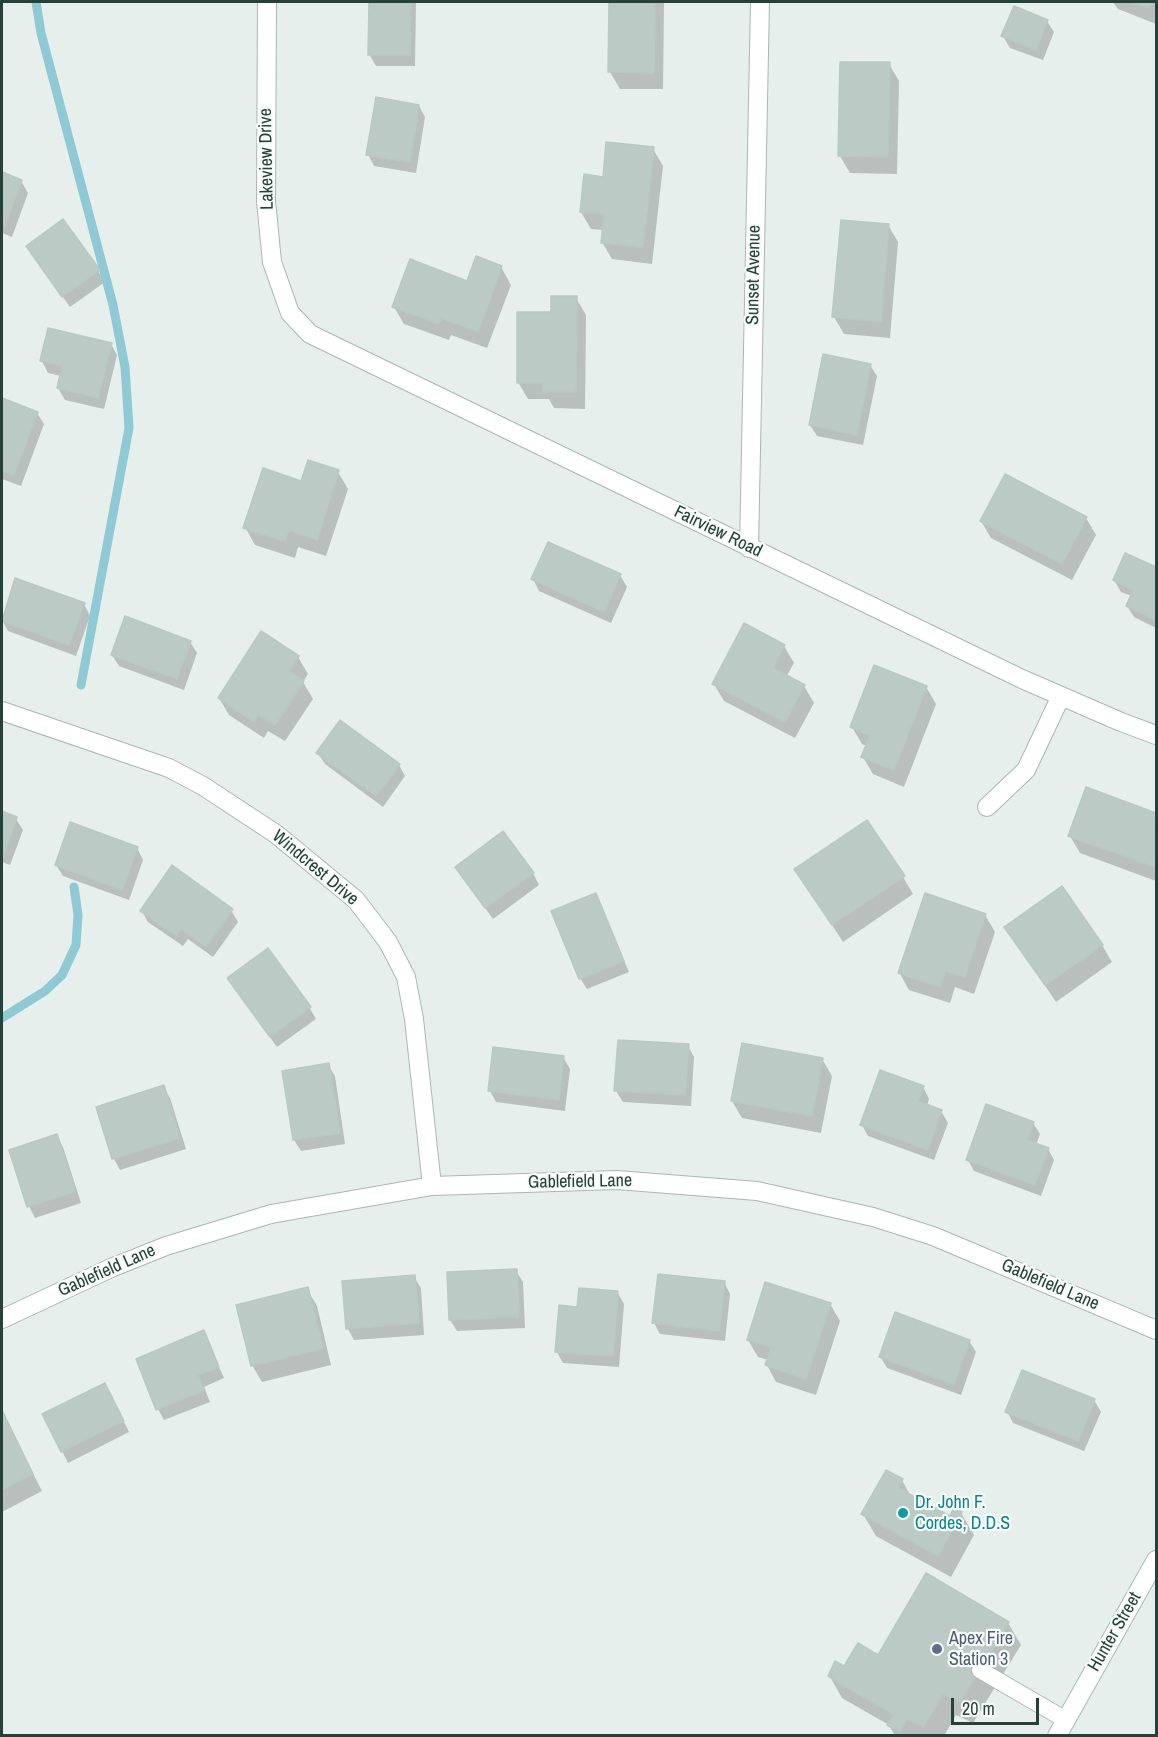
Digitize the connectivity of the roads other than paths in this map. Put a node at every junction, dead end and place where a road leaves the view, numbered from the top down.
1 (267, 2) edge
2 (760, 2) edge
3 (290, 313) joint
4 (749, 548) junction
5 (1061, 696) junction
6 (2, 711) edge
7 (1156, 735) edge
8 (987, 807) dead end
9 (432, 1186) junction
10 (2, 1319) edge
11 (1156, 1330) edge
12 (1156, 1560) edge
13 (981, 1670) dead end
14 (1061, 1728) edge

1 - 3 street, Lakeview Drive
2 - 4 street, Sunset Avenue
3 - 4 street, Fairview Road
4 - 5 street, Fairview Road
5 - 7 street, Fairview Road
5 - 8 street
6 - 9 street, Windcrest Drive
9 - 10 street, Gablefield Lane
9 - 11 street, Gablefield Lane
12 - 14 street, Hunter Street
13 - 14 lane

